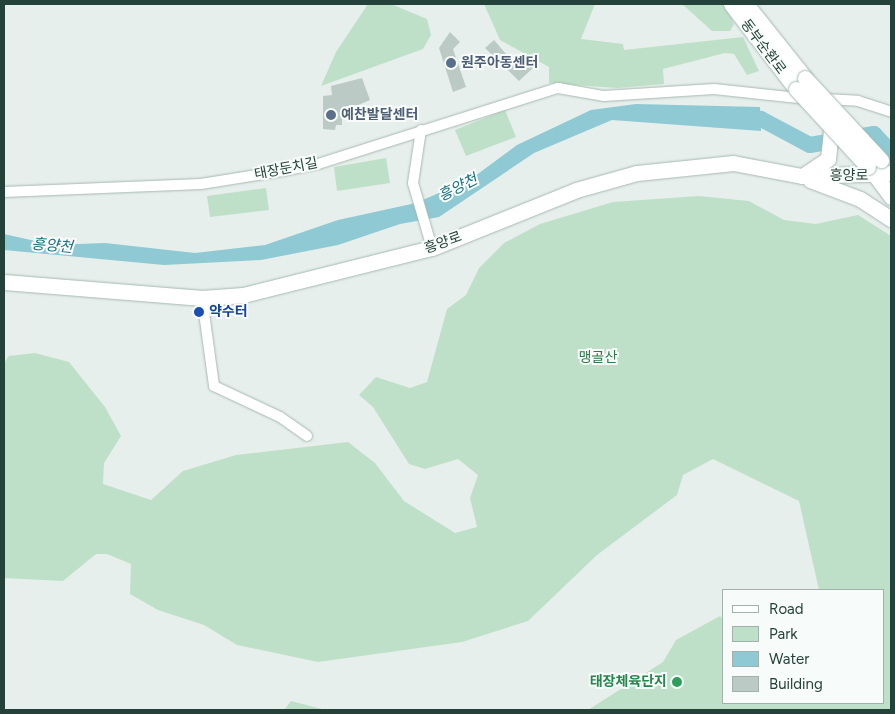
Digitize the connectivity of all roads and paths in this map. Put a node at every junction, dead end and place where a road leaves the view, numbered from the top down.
1 (732, 4) edge
2 (746, 4) edge
3 (801, 83) junction
4 (891, 112) edge
5 (831, 128) junction
6 (421, 130) junction
7 (875, 168) junction
8 (891, 172) edge
9 (802, 176) junction
10 (4, 192) edge
11 (891, 196) edge
12 (891, 219) edge
13 (430, 242) junction
14 (4, 282) edge
15 (202, 298) junction
16 (307, 436) dead end

1 - 3 street, 동부순환로
2 - 3 street, 동부순환로
3 - 5 street, bridge
3 - 7 street, bridge
4 - 6 street, 태장둔치길
5 - 7 street, bridge
5 - 9 street
6 - 10 street, 태장둔치길
6 - 13 street
7 - 8 street
7 - 9 street, 흥양로
7 - 11 street
9 - 12 street
9 - 13 street, 흥양로
13 - 15 street, 흥양로
14 - 15 street, 흥양로
15 - 16 street

